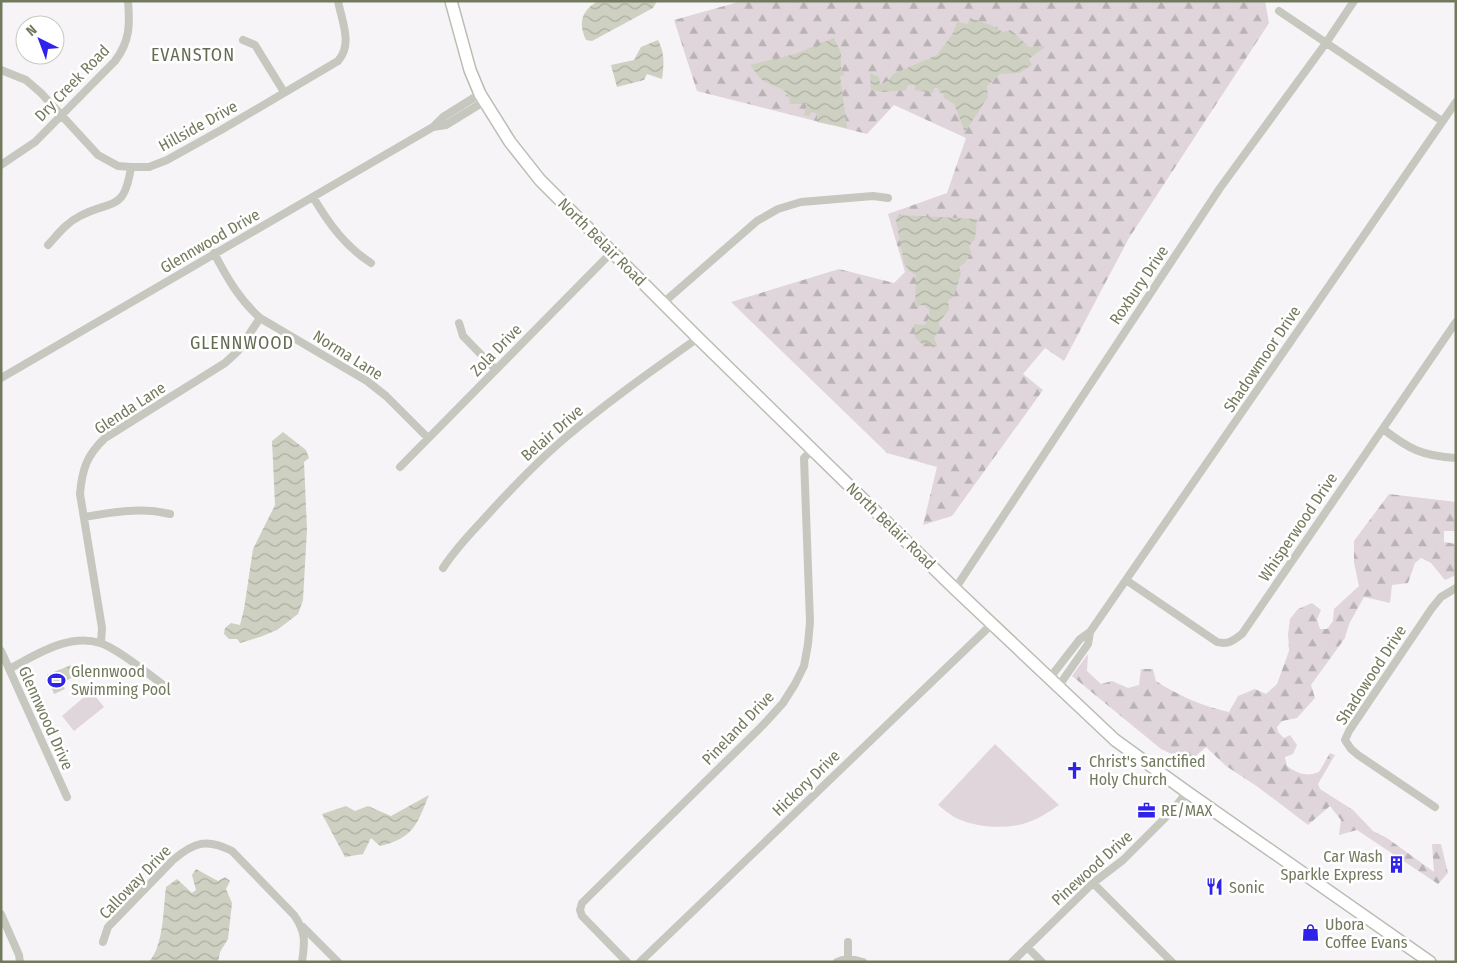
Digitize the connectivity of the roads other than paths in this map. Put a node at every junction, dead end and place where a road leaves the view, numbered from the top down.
1 (128, 1) edge
2 (338, 1) edge
3 (452, 1) edge
4 (1354, 1) edge
5 (1280, 11) dead end
6 (242, 40) dead end
7 (1326, 43) junction
8 (1, 70) edge
9 (284, 92) junction
10 (483, 98) junction
11 (1456, 102) edge
12 (62, 114) junction
13 (1442, 121) junction
14 (1, 165) edge
15 (131, 167) junction
16 (313, 198) junction
17 (888, 198) dead end
18 (48, 245) dead end
19 (612, 252) junction
20 (214, 253) junction
21 (371, 263) dead end
22 (663, 304) junction
23 (260, 318) junction
24 (1456, 322) edge
25 (459, 323) dead end
26 (698, 338) junction
27 (496, 370) junction
28 (1, 378) edge
29 (1383, 429) junction
30 (428, 438) junction
31 (812, 450) junction
32 (1456, 458) edge
33 (400, 467) dead end
34 (170, 514) dead end
35 (84, 517) junction
36 (444, 568) dead end
37 (1126, 580) junction
38 (1456, 588) edge
39 (955, 589) junction
40 (992, 624) junction
41 (1090, 632) junction
42 (101, 643) junction
43 (1, 651) edge
44 (1069, 654) junction
45 (1077, 660) junction
46 (9, 669) junction
47 (1049, 679) junction
48 (162, 684) dead end
49 (1058, 687) junction
50 (1187, 792) junction
51 (67, 797) dead end
52 (1435, 808) dead end
53 (1092, 883) junction
54 (1, 914) edge
55 (302, 927) junction
56 (104, 942) dead end
57 (848, 942) dead end
58 (1027, 947) junction
59 (848, 958) junction
60 (20, 962) edge
61 (302, 962) edge
62 (338, 962) edge
63 (627, 962) edge
64 (640, 962) edge
65 (837, 962) edge
66 (863, 962) edge
67 (1012, 962) edge
68 (1042, 962) edge
69 (1172, 962) edge
70 (1430, 962) edge

1 - 12 street, Dry Creek Road
2 - 9 street, Hillside Drive
3 - 10 main road, North Belair Road
4 - 7 street, Roxbury Drive
5 - 7 street
6 - 9 street
7 - 13 street
7 - 39 street, Roxbury Drive
8 - 12 street, Hillside Drive
9 - 15 street, Hillside Drive
10 - 16 street, Glennwood Drive
10 - 19 main road, North Belair Road
11 - 13 street, Shadowmoor Drive
12 - 14 street, Dry Creek Road
12 - 15 street, Hillside Drive
13 - 37 street, Shadowmoor Drive
15 - 18 street
16 - 20 street, Glennwood Drive
16 - 21 street
17 - 22 street
19 - 22 main road, North Belair Road
19 - 27 street, Zola Drive
20 - 23 street, Norma Lane
20 - 28 street, Glennwood Drive
22 - 26 main road, North Belair Road
23 - 30 street, Norma Lane
23 - 35 street, Glenda Lane
24 - 29 street, Whisperwood Drive
25 - 27 street
26 - 31 main road, North Belair Road
26 - 36 street, Belair Drive
27 - 30 street, Zola Drive
29 - 32 street
29 - 37 street, Whisperwood Drive
30 - 33 street, Zola Drive
31 - 39 main road, North Belair Road
31 - 63 street, Pineland Drive
34 - 35 street
35 - 42 street, Glenda Lane
37 - 41 street, Shadowmoor Drive
38 - 52 street, Shadowood Drive
39 - 40 main road, North Belair Road
40 - 47 main road, North Belair Road
40 - 64 street, Hickory Drive
41 - 44 street, Shadowmoor Drive
41 - 45 street, Shadowmoor Drive
42 - 46 street
42 - 48 street
43 - 46 street, Glennwood Drive
44 - 45 street
44 - 47 street, Shadowmoor Drive
45 - 49 street, Shadowmoor Drive
46 - 51 street, Glennwood Drive
47 - 49 main road, North Belair Road
49 - 50 main road, North Belair Road
50 - 53 street, Pinewood Drive
50 - 70 main road, North Belair Road
53 - 58 street, Pinewood Drive
53 - 69 street
54 - 60 street
55 - 56 street, Calloway Drive
55 - 61 street
55 - 62 street, Calloway Drive
57 - 59 street
58 - 67 street, Pinewood Drive
58 - 68 street
59 - 65 street
59 - 66 street

